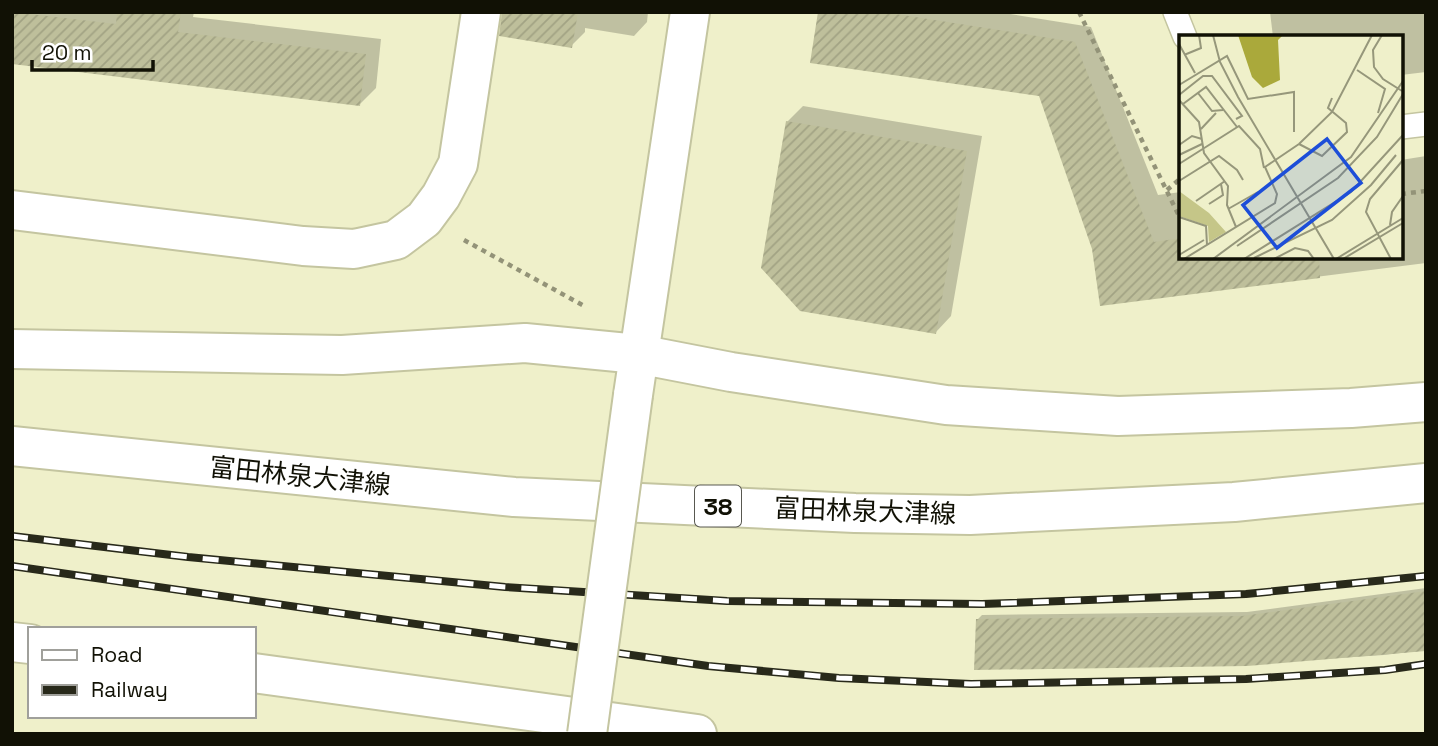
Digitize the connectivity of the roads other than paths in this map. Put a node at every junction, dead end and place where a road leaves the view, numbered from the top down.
1 (481, 12) edge
2 (690, 12) edge
3 (1175, 12) edge
4 (1184, 35) edge
5 (1426, 124) edge
6 (1403, 127) edge
7 (12, 211) edge
8 (12, 349) edge
9 (638, 354) junction
10 (1426, 402) edge
11 (12, 446) edge
12 (1426, 483) edge
13 (256, 673) edge
14 (578, 724) edge
15 (658, 734) edge
16 (697, 734) edge

1 - 7 main road
2 - 9 main road
3 - 4 lane
5 - 6 lane
8 - 9 main road
9 - 10 main road
9 - 14 main road, bridge
11 - 12 main road, 富田林泉大津線 / 38
13 - 14 main road
14 - 15 main road
14 - 16 main road

